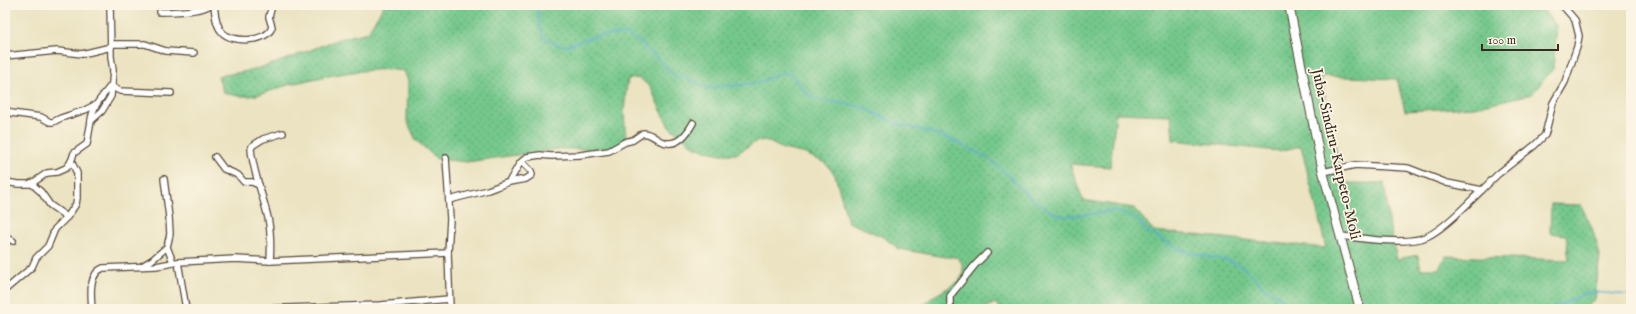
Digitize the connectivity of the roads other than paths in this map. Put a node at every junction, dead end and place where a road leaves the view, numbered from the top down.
1 (110, 5) edge
2 (210, 5) edge
3 (214, 5) edge
4 (272, 5) edge
5 (1289, 5) edge
6 (1562, 5) edge
7 (160, 12) dead end
8 (111, 46) junction
9 (194, 53) dead end
10 (5, 56) edge
11 (112, 86) junction
12 (171, 94) dead end
13 (95, 105) junction
14 (5, 109) edge
15 (91, 121) junction
16 (693, 123) dead end
17 (283, 133) dead end
18 (215, 157) dead end
19 (446, 158) dead end
20 (71, 161) junction
21 (522, 162) junction
22 (1323, 172) junction
23 (164, 179) dead end
24 (5, 182) edge
25 (509, 182) junction
26 (31, 183) junction
27 (259, 185) junction
28 (1482, 190) junction
29 (449, 200) junction
30 (67, 217) junction
31 (5, 236) edge
32 (1340, 236) junction
33 (13, 240) dead end
34 (167, 248) junction
35 (448, 253) junction
36 (987, 253) dead end
37 (270, 261) junction
38 (175, 262) junction
39 (140, 267) junction
40 (5, 290) edge
41 (449, 299) junction
42 (92, 309) edge
43 (186, 309) edge
44 (255, 309) edge
45 (450, 309) edge
46 (950, 309) edge
47 (1360, 309) edge

1 - 8 street
2 - 7 street
3 - 4 street
5 - 22 main road, Juba-Sindiru-Karpeto-Moli
6 - 28 street
8 - 9 street
8 - 10 street
8 - 11 street
11 - 12 street
11 - 13 street
11 - 15 street
13 - 14 street
13 - 15 street
15 - 20 street
16 - 21 street
17 - 27 street
18 - 27 street
19 - 29 street
20 - 26 street
20 - 30 street
21 - 25 street
21 - 25 street
22 - 28 street
22 - 32 main road, Juba-Sindiru-Karpeto-Moli
23 - 34 street
24 - 26 street
25 - 29 street
26 - 30 street
27 - 37 street
28 - 32 street
29 - 35 street
30 - 40 street
31 - 33 street
32 - 47 main road, Juba-Sindiru-Karpeto-Moli
34 - 38 street
34 - 39 street
35 - 37 street
35 - 41 street
36 - 46 street
37 - 38 street
38 - 39 street
38 - 43 street
39 - 42 street
41 - 44 street
41 - 45 street

